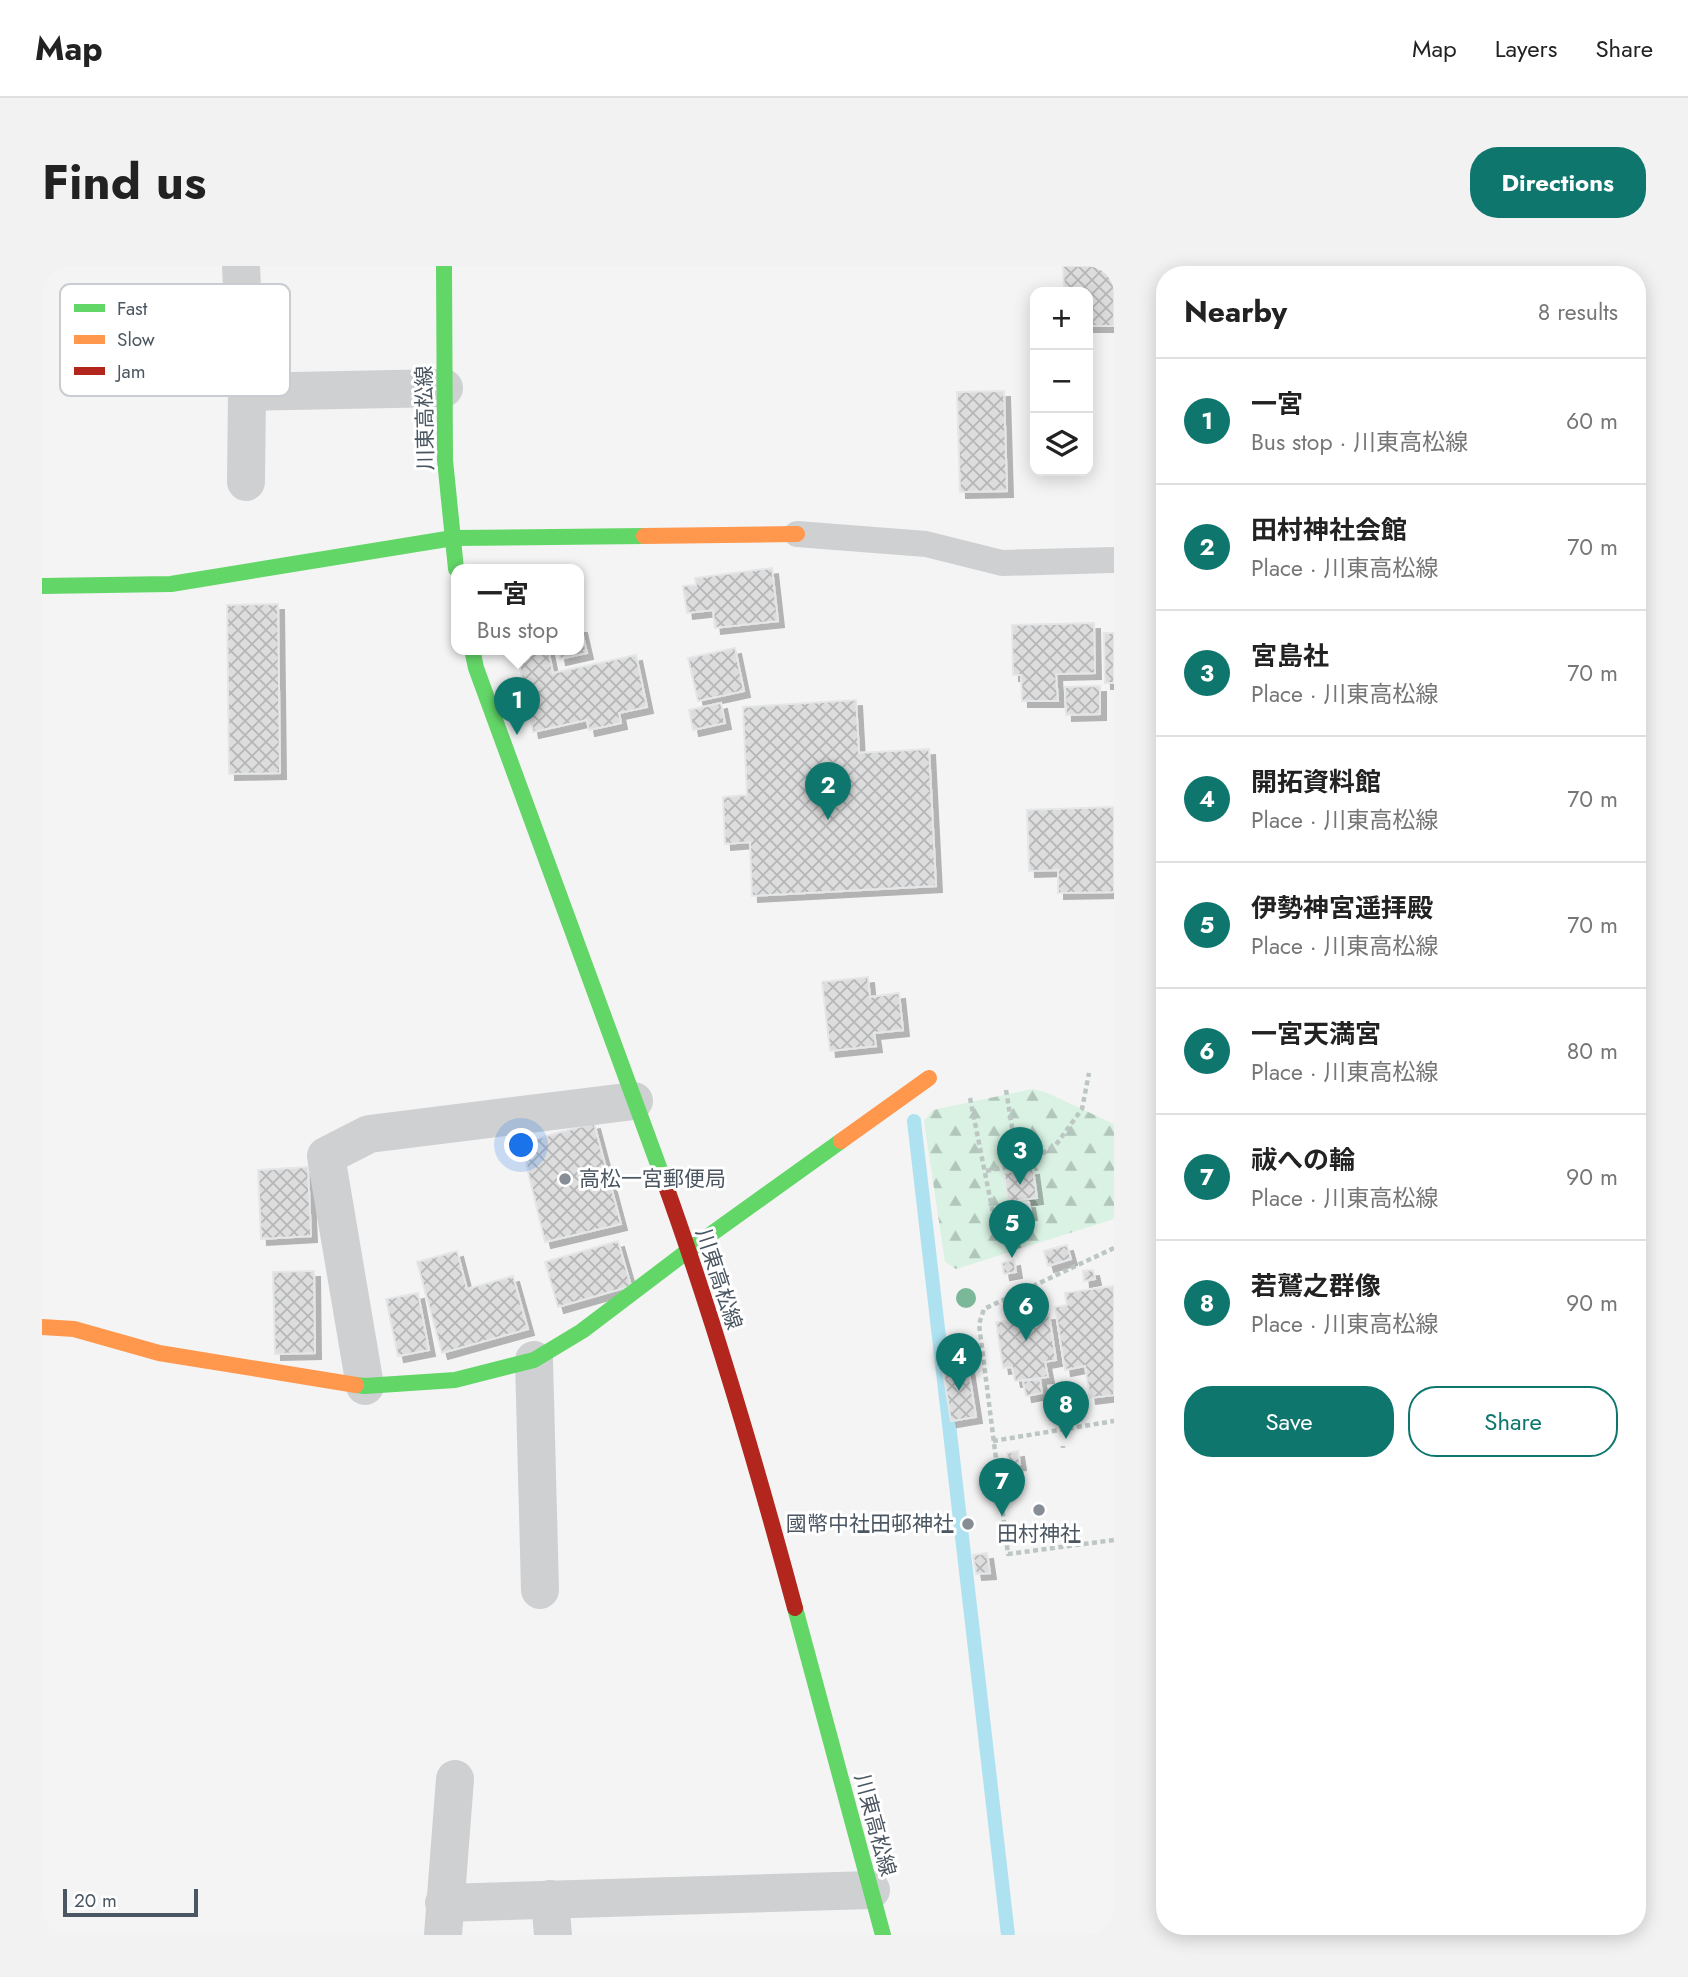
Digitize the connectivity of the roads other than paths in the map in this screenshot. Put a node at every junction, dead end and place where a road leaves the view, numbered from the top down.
1 (240, 266) edge
2 (444, 266) edge
3 (241, 284) edge
4 (444, 388) junction
5 (290, 390) edge
6 (247, 396) edge
7 (246, 482) dead end
8 (797, 534) joint
9 (453, 538) junction
10 (1114, 559) edge
11 (456, 564) edge
12 (42, 586) edge
13 (473, 655) edge
14 (929, 1078) dead end
15 (634, 1101) junction
16 (688, 1250) junction
17 (42, 1328) edge
18 (534, 1360) junction
19 (365, 1386) junction
20 (540, 1590) dead end
21 (455, 1779) dead end
22 (871, 1890) junction
23 (551, 1917) edge
24 (443, 1919) edge
25 (883, 1935) edge

1 - 3 street
2 - 4 street, 川東高松線
4 - 5 street
4 - 9 street, 川東高松線
6 - 7 street
8 - 9 street
8 - 10 lane
9 - 11 street, 川東高松線
9 - 12 street
13 - 15 street, 川東高松線
14 - 16 street
15 - 16 street, 川東高松線
15 - 19 street
16 - 18 street
16 - 22 street, 川東高松線
17 - 19 street
18 - 19 street
18 - 20 street
21 - 24 street
22 - 23 street
22 - 25 street, 川東高松線
23 - 24 street

